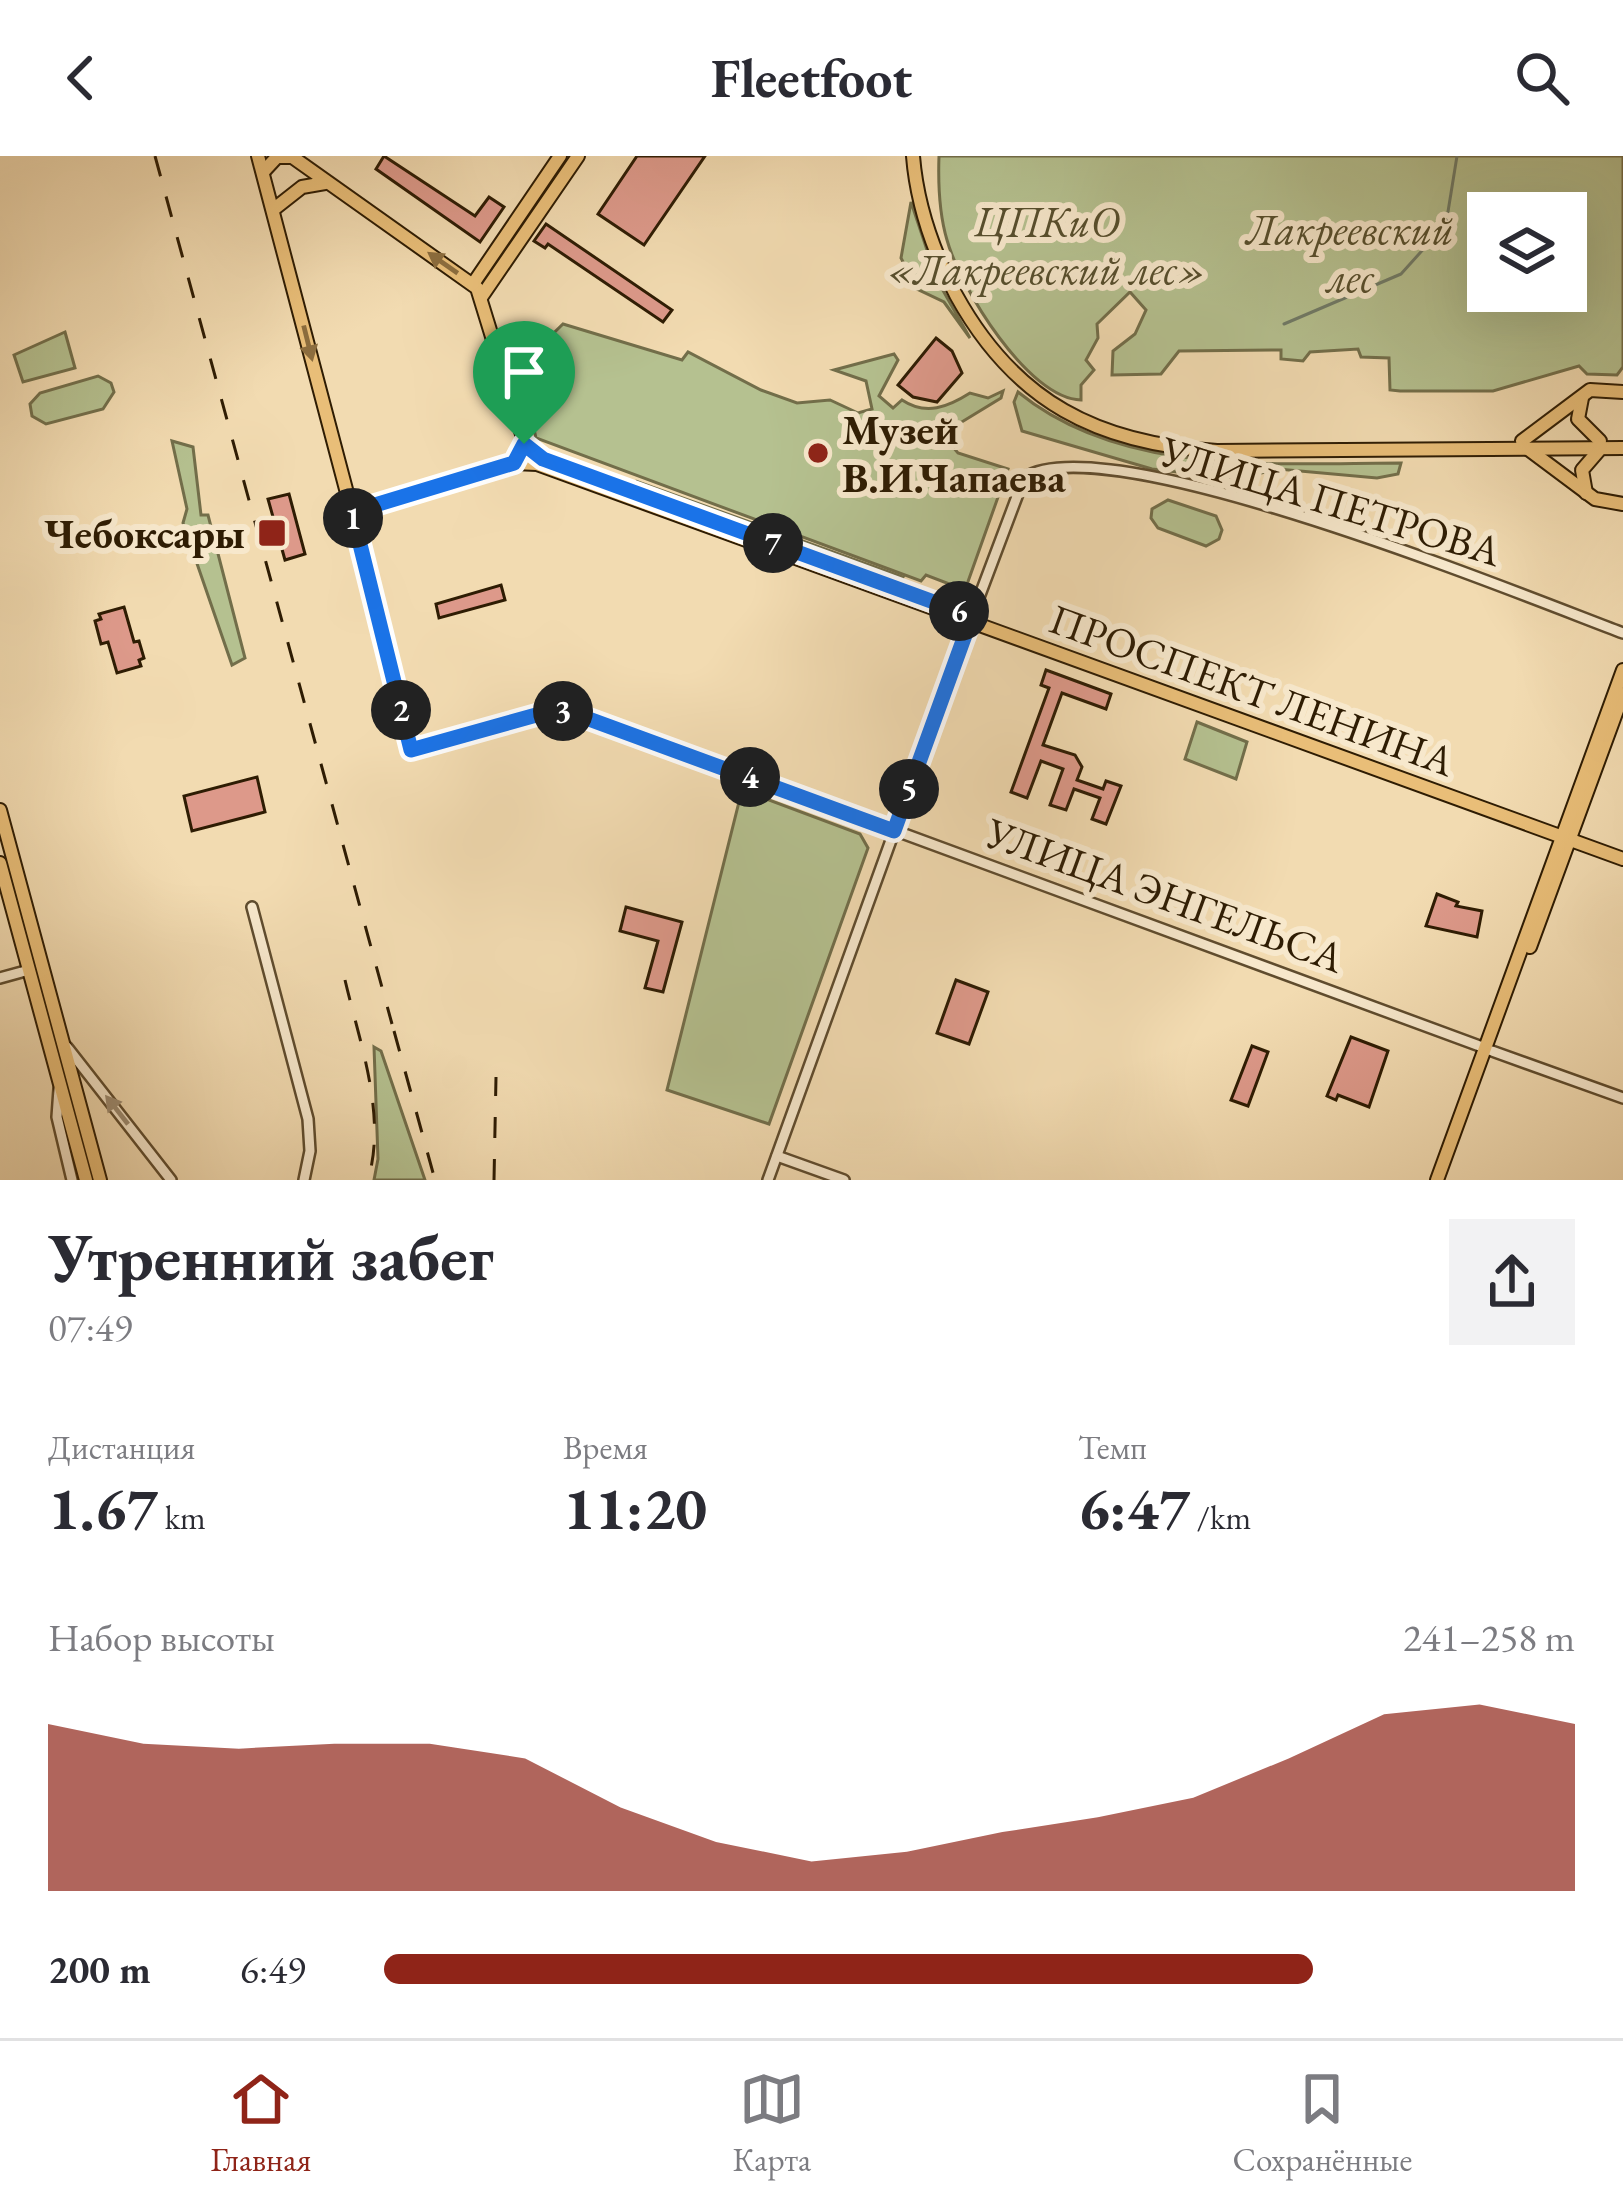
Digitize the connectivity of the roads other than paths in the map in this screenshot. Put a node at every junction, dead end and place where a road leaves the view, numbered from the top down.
1 (258, 156) edge
2 (291, 156) edge
3 (560, 156) edge
4 (578, 156) edge
5 (916, 156) edge
6 (264, 171) junction
7 (326, 184) junction
8 (274, 209) junction
9 (477, 290) junction
10 (1623, 392) edge
11 (1586, 393) junction
12 (524, 444) junction
13 (1525, 444) junction
14 (1601, 444) junction
15 (1623, 444) edge
16 (514, 463) junction
17 (1587, 494) junction
18 (1623, 504) edge
19 (352, 512) junction
20 (971, 619) junction
21 (1623, 633) edge
22 (1623, 670) edge
23 (1623, 694) edge
24 (0, 810) edge
25 (894, 831) junction
26 (1566, 836) junction
27 (1623, 856) edge
28 (0, 863) edge
29 (252, 907) dead end
30 (0, 978) edge
31 (36, 978) junction
32 (62, 1041) junction
33 (1488, 1050) junction
34 (60, 1084) junction
35 (1623, 1098) edge
36 (777, 1156) junction
37 (72, 1180) edge
38 (86, 1180) edge
39 (100, 1180) edge
40 (171, 1180) edge
41 (304, 1180) edge
42 (768, 1180) edge
43 (844, 1180) edge
44 (1441, 1180) edge

1 - 6 main road
2 - 6 main road
2 - 7 main road
3 - 9 main road
4 - 9 main road
5 - 13 main road
6 - 8 main road
7 - 8 main road
9 -> 7 main road
8 -> 19 main road
9 - 12 main road
10 - 11 main road
11 - 13 main road
11 - 14 main road
12 - 16 main road
12 - 20 main road, ПРОСПЕКТ ЛЕНИНА
13 - 14 main road
13 - 17 main road
14 - 15 main road
14 - 17 main road
16 - 19 main road
16 - 20 main road, ПРОСПЕКТ ЛЕНИНА
17 - 18 main road
19 - 25 street, УЛИЦА ЭНГЕЛЬСА
20 - 21 street, УЛИЦА ПЕТРОВА
20 - 25 street
20 - 26 main road, ПРОСПЕКТ ЛЕНИНА
22 - 26 main road
23 - 26 main road
24 - 31 main road
25 - 33 street, УЛИЦА ЭНГЕЛЬСА
25 - 36 street
26 - 27 main road, ПРОСПЕКТ ЛЕНИНА
26 - 33 main road
28 - 31 main road
29 - 41 street
30 - 31 street
31 - 32 main road
31 - 34 main road
32 - 39 main road
40 -> 32 street
33 - 35 street, УЛИЦА ЭНГЕЛЬСА
33 - 44 main road
34 - 37 street
34 - 38 main road
36 - 42 street
36 - 43 street

